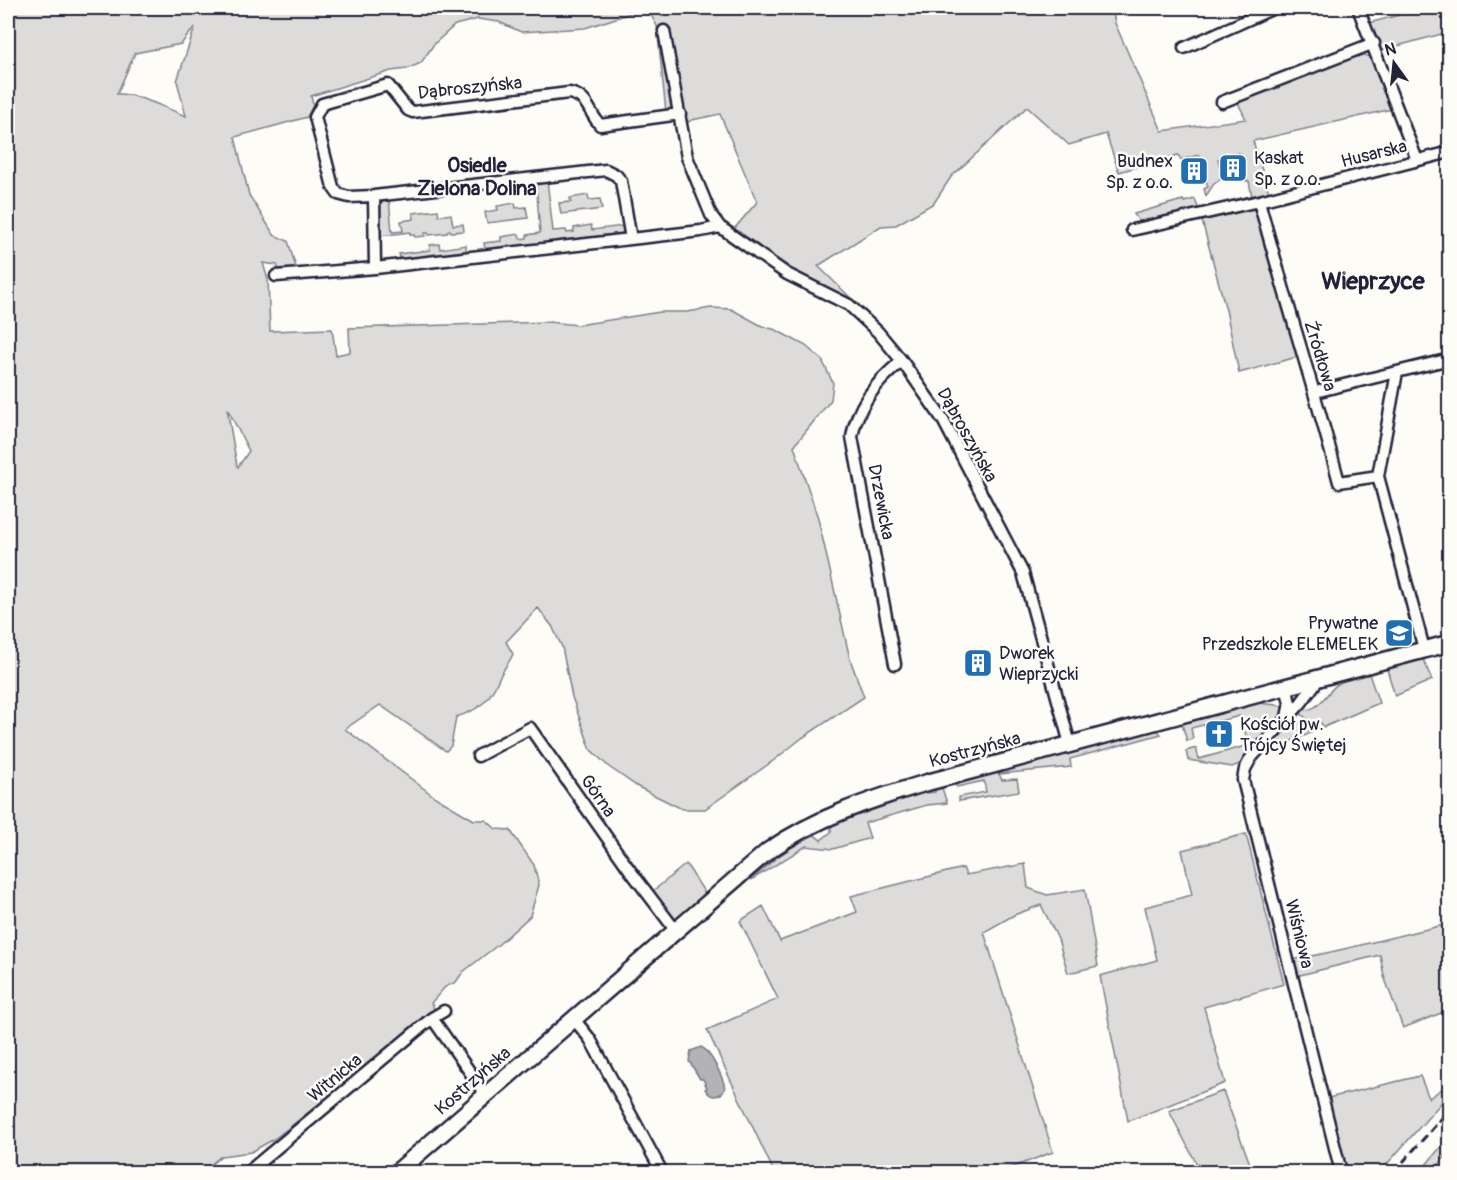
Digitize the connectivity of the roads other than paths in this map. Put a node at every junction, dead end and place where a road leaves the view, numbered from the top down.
1 (1274, 8) edge
2 (1359, 8) edge
3 (664, 31) dead end
4 (1374, 43) junction
5 (1184, 48) dead end
6 (1222, 102) dead end
7 (680, 114) junction
8 (1449, 152) edge
9 (1418, 160) junction
10 (374, 196) junction
11 (1259, 201) junction
12 (720, 227) junction
13 (1132, 230) dead end
14 (631, 239) junction
15 (375, 268) junction
16 (276, 276) dead end
17 (1449, 359) edge
18 (902, 361) junction
19 (1397, 372) junction
20 (1315, 392) junction
21 (1378, 476) junction
22 (1449, 643) edge
23 (1424, 649) junction
24 (895, 664) dead end
25 (1320, 677) junction
26 (1286, 686) junction
27 (1287, 717) junction
28 (1070, 744) junction
29 (478, 756) dead end
30 (676, 931) junction
31 (444, 1011) dead end
32 (432, 1018) junction
33 (574, 1019) junction
34 (486, 1095) junction
35 (248, 1173) edge
36 (397, 1173) edge
37 (662, 1173) edge
38 (1341, 1173) edge

1 - 5 street
2 - 4 street
3 - 7 street, Dąbroszyńska
4 - 6 street
4 - 9 street
7 - 10 street, Dąbroszyńska
7 - 12 street, Dąbroszyńska
8 - 9 street, Husarska
9 - 11 street, Husarska
10 - 14 street, Dąbroszyńska
10 - 15 street
11 - 13 street, Husarska
11 - 20 street, Źródłowa
12 - 14 street
12 - 18 street, Dąbroszyńska
14 - 15 street
15 - 16 street
17 - 19 street
18 - 24 street, Drzewicka
18 - 28 street, Dąbroszyńska
19 - 20 street
19 - 21 street
20 - 21 street, Źródłowa
21 - 23 street
22 - 23 main road, Kostrzyńska
23 - 25 main road, Kostrzyńska
25 - 26 main road, Kostrzyńska
25 - 27 street, Wiśniowa
26 - 27 street
26 - 28 main road, Kostrzyńska
27 - 38 street, Wiśniowa
28 - 30 main road, Kostrzyńska
29 - 30 street, Górna
30 - 33 main road, Kostrzyńska
31 - 32 street, Witnicka
32 - 34 street
32 - 35 street, Witnicka
33 - 34 main road, Kostrzyńska
33 - 37 street
34 - 36 main road, Kostrzyńska

